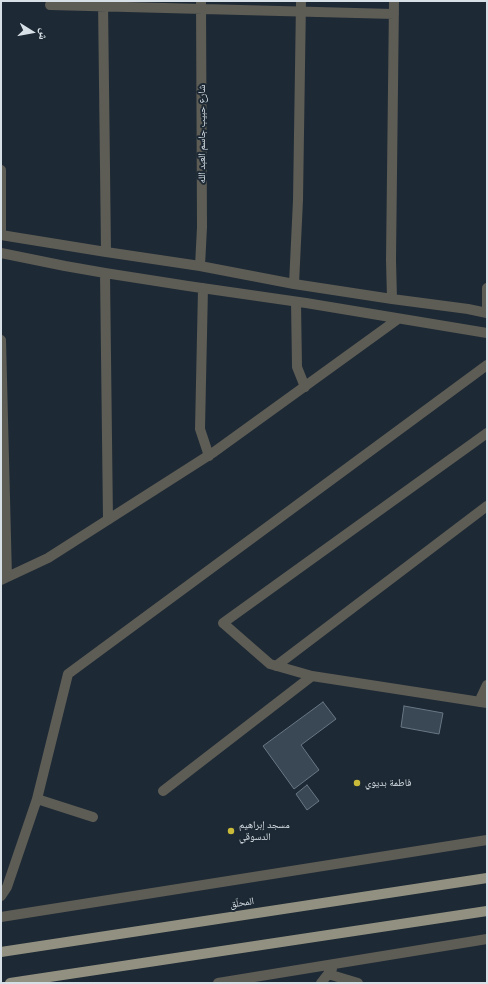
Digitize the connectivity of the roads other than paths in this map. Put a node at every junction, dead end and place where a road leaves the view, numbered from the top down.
1 (300, 1) edge
2 (394, 1) edge
3 (103, 4) edge
4 (50, 5) dead end
5 (202, 5) edge
6 (300, 12) junction
7 (394, 14) junction
8 (1, 170) edge
9 (1, 235) edge
10 (106, 252) junction
11 (1, 253) edge
12 (200, 266) junction
13 (105, 273) junction
14 (294, 284) junction
15 (203, 288) junction
16 (487, 288) edge
17 (392, 299) junction
18 (296, 302) junction
19 (487, 313) edge
20 (398, 319) junction
21 (487, 333) edge
22 (1, 340) edge
23 (487, 365) edge
24 (2, 383) edge
25 (305, 387) junction
26 (487, 433) edge
27 (209, 456) junction
28 (487, 506) edge
29 (108, 520) junction
30 (4, 579) edge
31 (276, 666) junction
32 (312, 676) junction
33 (487, 685) edge
34 (483, 703) edge
35 (163, 791) dead end
36 (38, 799) junction
37 (93, 817) dead end
38 (487, 840) edge
39 (487, 878) edge
40 (3, 889) edge
41 (487, 910) edge
42 (1, 916) edge
43 (487, 939) edge
44 (1, 952) edge
45 (336, 964) junction
46 (328, 974) junction
47 (10, 983) edge
48 (218, 983) edge
49 (321, 983) edge
50 (358, 983) edge

1 - 6 street
2 - 7 street
3 - 4 street
3 - 5 street
3 - 10 street
5 - 6 street
5 - 12 street, شارع حبيب جاسم العبد الله
6 - 7 street
6 - 14 street
7 - 17 street
8 - 9 street
9 - 10 street
10 - 12 street
11 - 13 street
12 - 14 street
13 - 15 street
13 - 29 street
14 - 17 street
15 - 18 street
15 - 27 street
16 - 19 street
17 - 19 street
18 - 20 street
18 - 25 street
20 - 21 street
20 - 25 street
22 - 24 street
23 - 36 street
24 - 30 street
25 - 27 street
26 - 31 street
27 - 29 street
28 - 31 street
29 - 30 street
31 - 32 street
32 - 34 street
32 - 35 street
33 - 34 street
36 - 37 street
36 - 40 street
38 - 42 street
39 - 44 main road, المحلّق
41 - 47 main road
43 - 45 street
45 - 46 street
45 - 48 street
46 - 49 street
46 - 50 street

